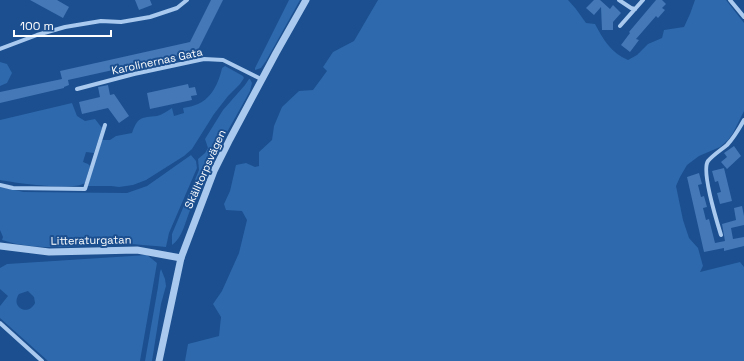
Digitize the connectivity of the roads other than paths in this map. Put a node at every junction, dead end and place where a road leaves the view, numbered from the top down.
1 (187, 0) edge
2 (306, 0) edge
3 (619, 0) edge
4 (643, 0) edge
5 (730, 0) edge
6 (635, 9) junction
7 (744, 17) edge
8 (620, 26) dead end
9 (0, 49) edge
10 (261, 79) junction
11 (77, 89) dead end
12 (744, 120) edge
13 (105, 125) dead end
14 (738, 130) junction
15 (744, 133) edge
16 (0, 185) edge
17 (721, 235) dead end
18 (0, 246) edge
19 (181, 258) junction
20 (0, 323) edge
21 (42, 361) edge
22 (159, 361) edge

1 - 9 street
2 - 10 street, Skälltorpsvägen
3 - 6 street
4 - 6 street
5 - 7 street
6 - 8 street
10 - 11 street, Karolinernas Gata
10 - 19 street, Skälltorpsvägen
12 - 14 street
13 - 16 street
14 - 15 street
14 - 17 street
18 - 19 street, Litteraturgatan
19 - 22 street, Skälltorpsvägen
20 - 21 street

